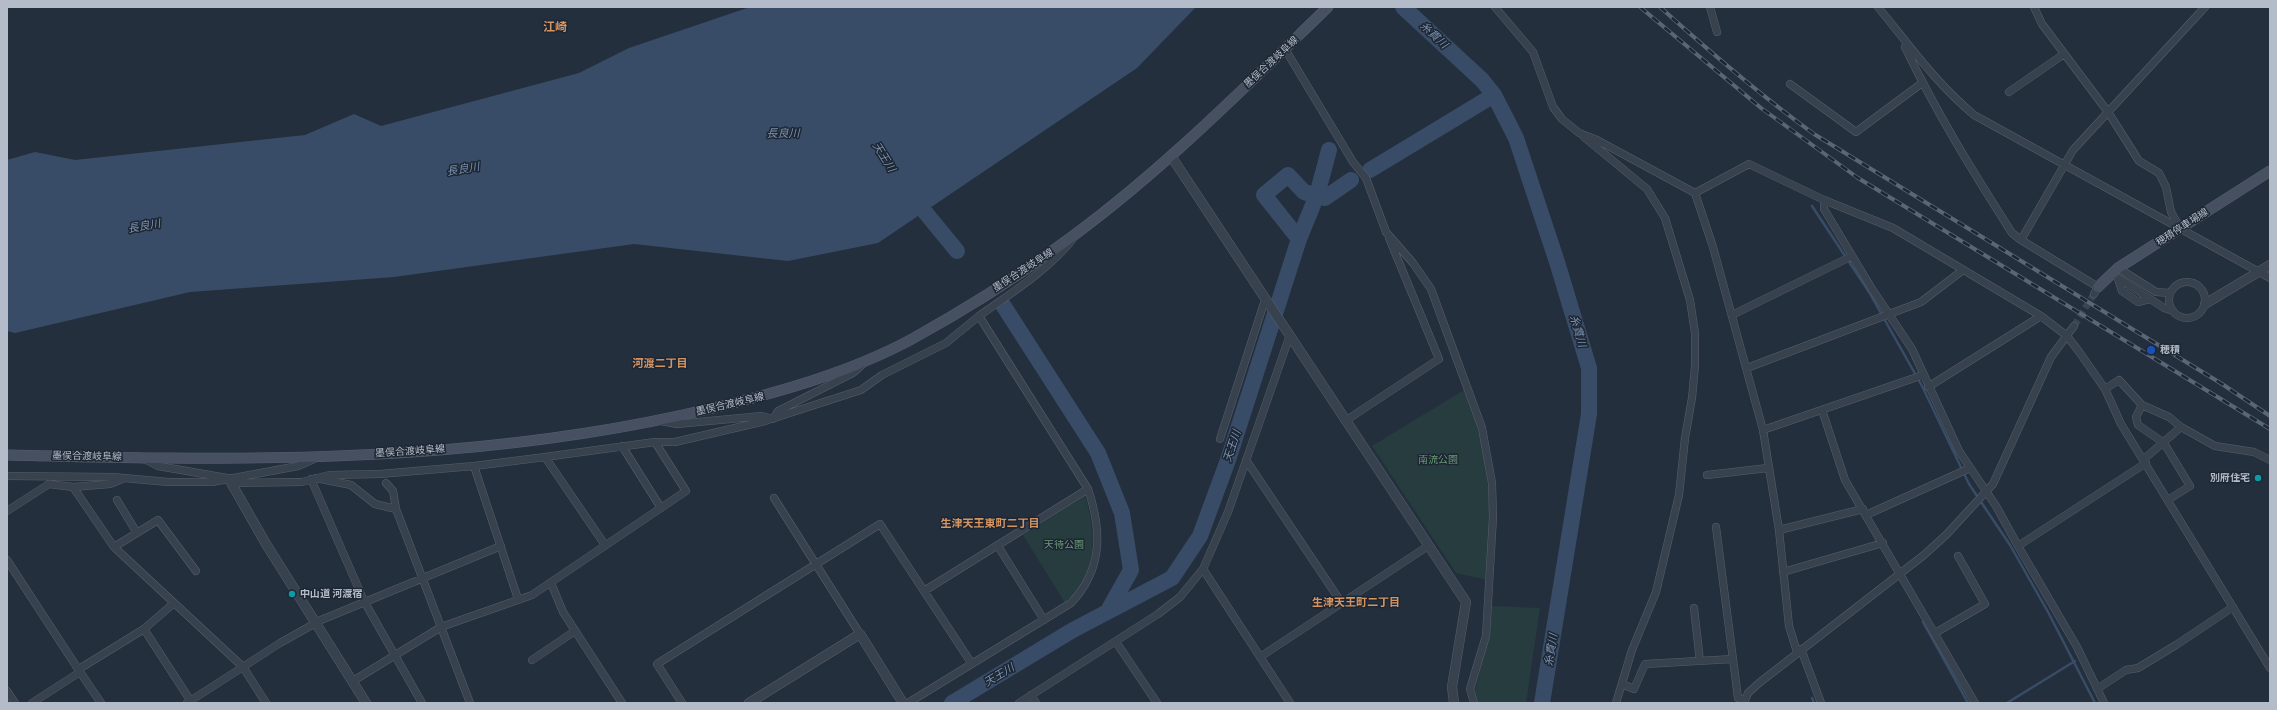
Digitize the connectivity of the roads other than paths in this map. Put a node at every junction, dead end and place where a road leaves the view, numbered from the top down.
1 (1328, 7) edge
2 (1495, 7) edge
3 (1710, 7) edge
4 (1878, 7) edge
5 (2034, 7) edge
6 (2205, 7) edge
7 (1717, 32) dead end
8 (1901, 38) junction
9 (1284, 49) junction
10 (2064, 54) junction
11 (1922, 83) junction
12 (1790, 84) dead end
13 (2009, 92) dead end
14 (2108, 112) junction
15 (1579, 133) junction
16 (1171, 156) junction
17 (2064, 165) junction
18 (2270, 171) edge
19 (1695, 193) junction
20 (1824, 200) junction
21 (2180, 228) junction
22 (1079, 230) junction
23 (1386, 232) junction
24 (2021, 240) junction
25 (1852, 256) junction
26 (2270, 264) edge
27 (1963, 270) junction
28 (2258, 272) junction
29 (2116, 274) junction
30 (2270, 278) edge
31 (2096, 290) joint
32 (2170, 294) junction
33 (1267, 304) junction
34 (2205, 304) junction
35 (2173, 311) junction
36 (1888, 314) junction
37 (1732, 315) junction
38 (979, 316) junction
39 (2041, 316) junction
40 (2074, 326) tunnel mouth
41 (1288, 335) junction
42 (2067, 336) junction
43 (868, 359) junction
44 (1746, 368) junction
45 (1923, 375) junction
46 (1928, 387) junction
47 (2105, 389) junction
48 (2142, 405) junction
49 (1822, 410) junction
50 (773, 419) junction
51 (657, 420) junction
52 (1344, 421) junction
53 (2181, 427) junction
54 (1763, 430) junction
55 (1220, 439) dead end
56 (655, 442) junction
57 (2164, 442) junction
58 (622, 446) junction
59 (7, 455) edge
60 (322, 456) junction
61 (141, 457) junction
62 (545, 458) junction
63 (1246, 460) junction
64 (2270, 460) edge
65 (2145, 461) junction
66 (474, 466) junction
67 (1768, 468) junction
68 (1970, 468) junction
69 (1707, 475) dead end
70 (7, 476) edge
71 (124, 478) junction
72 (314, 479) junction
73 (230, 481) junction
74 (386, 483) dead end
75 (73, 487) junction
76 (1088, 489) junction
77 (1986, 493) junction
78 (774, 498) dead end
79 (117, 500) dead end
80 (2168, 500) junction
81 (661, 508) junction
82 (396, 509) junction
83 (7, 511) edge
84 (1865, 512) junction
85 (1716, 527) dead end
86 (1778, 530) junction
87 (138, 533) junction
88 (1883, 543) junction
89 (605, 545) junction
90 (501, 546) junction
91 (998, 546) junction
92 (1428, 546) junction
93 (2018, 546) junction
94 (114, 548) junction
95 (1958, 556) dead end
96 (7, 560) edge
97 (817, 564) junction
98 (1203, 569) junction
99 (196, 571) dead end
100 (1783, 572) junction
101 (1900, 573) junction
102 (422, 578) junction
103 (551, 583) junction
104 (924, 591) junction
105 (518, 599) junction
106 (364, 601) junction
107 (174, 602) junction
108 (1341, 602) junction
109 (2233, 607) junction
110 (1694, 608) dead end
111 (1044, 620) junction
112 (316, 623) junction
113 (441, 627) junction
114 (144, 629) junction
115 (575, 631) junction
116 (1935, 633) junction
117 (860, 634) junction
118 (1116, 642) junction
119 (1799, 650) junction
120 (395, 655) junction
121 (1260, 657) junction
122 (1733, 659) junction
123 (532, 660) dead end
124 (1700, 661) junction
125 (972, 664) junction
126 (243, 667) junction
127 (2270, 668) edge
128 (80, 670) junction
129 (353, 681) junction
130 (1622, 684) junction
131 (2097, 690) junction
132 (7, 691) edge
133 (1031, 695) junction
134 (190, 702) edge
135 (1744, 702) edge
136 (15, 703) edge
137 (32, 703) edge
138 (101, 703) edge
139 (266, 703) edge
140 (366, 703) edge
141 (422, 703) edge
142 (470, 703) edge
143 (622, 703) edge
144 (682, 703) edge
145 (749, 703) edge
146 (903, 703) edge
147 (908, 703) edge
148 (1019, 703) edge
149 (1036, 703) edge
150 (1158, 703) edge
151 (1290, 703) edge
152 (1454, 703) edge
153 (1474, 703) edge
154 (1616, 703) edge
155 (1821, 703) edge
156 (1975, 703) edge
157 (2104, 703) edge

1 - 9 main road, 墨俣合渡岐阜線
2 - 15 street
3 - 7 street
4 - 8 street
5 - 10 street
6 - 14 street
8 - 11 street
8 - 17 street
9 - 16 main road, 墨俣合渡岐阜線
9 - 23 street
10 - 13 street
10 - 14 street
11 - 12 street
11 - 24 street
14 - 17 street
14 - 21 street
15 - 19 street
15 - 130 street
16 - 22 main road, 墨俣合渡岐阜線
16 - 33 street
17 - 21 street
17 - 24 street
18 - 21 main road, 穂積停車場線
19 - 20 street
19 - 37 street
20 - 25 street
20 - 27 street
21 - 28 street
21 - 29 main road, 穂積停車場線
22 - 38 street
22 - 43 main road, 墨俣合渡岐阜線
23 - 52 street
23 - 153 street
24 - 31 street
25 - 36 street
25 - 37 street
26 - 28 street
27 - 36 street
27 - 39 street
28 - 30 street
28 - 34 street
29 - 31 main road, 穂積停車場線
29 - 32 street
29 - 35 street
32 - 34 street
32 - 35 street
33 - 41 street
33 - 55 street
34 - 35 street
36 - 44 street
36 - 45 street
37 - 44 street
38 - 50 street
38 - 76 street
39 - 42 street
39 - 46 street
40 - 42 street
41 - 52 street
41 - 63 street
42 - 47 street
42 - 77 street
43 - 50 street
43 - 51 main road, 墨俣合渡岐阜線
44 - 54 street
45 - 46 street
45 - 49 street
46 - 68 street
47 - 48 street
47 - 65 street
48 - 53 street
48 - 57 street
49 - 54 street
49 - 84 street
50 - 51 street
50 - 56 street
51 - 60 main road, 墨俣合渡岐阜線
52 - 92 street
53 - 57 street
53 - 64 street
54 - 67 street
56 - 58 street
56 - 81 street
57 - 65 street
57 - 80 street
58 - 62 street
58 - 81 street
59 - 61 main road, 墨俣合渡岐阜線
60 - 61 main road, 墨俣合渡岐阜線
60 - 73 street
61 - 73 street
62 - 66 street
62 - 89 street
63 - 98 street
63 - 108 street
65 - 80 street
65 - 93 street
66 - 72 street
66 - 90 street
67 - 69 street
67 - 86 street
68 - 77 street
68 - 84 street
70 - 71 street
71 - 73 street
71 - 75 street
72 - 73 street
72 - 82 street
72 - 106 street
73 - 112 street
74 - 82 street
75 - 83 street
75 - 94 street
76 - 91 street
76 - 111 street
77 - 93 street
77 - 101 street
78 - 97 street
79 - 87 street
80 - 109 street
81 - 89 street
82 - 102 street
84 - 86 street
84 - 88 street
85 - 122 street
86 - 100 street
87 - 94 street
87 - 99 street
88 - 100 street
88 - 101 street
89 - 103 street
90 - 102 street
90 - 105 street
91 - 104 street
91 - 111 street
92 - 108 street
92 - 152 street
93 - 131 street
94 - 107 street
95 - 116 street
96 - 128 street
97 - 104 street
97 - 117 street
97 - 144 street
98 - 118 street
98 - 121 street
100 - 119 street
101 - 116 street
101 - 119 street
102 - 106 street
102 - 113 street
103 - 105 street
103 - 115 street
104 - 125 street
105 - 113 street
106 - 112 street
106 - 120 street
107 - 114 street
107 - 126 street
108 - 121 street
109 - 127 street
109 - 131 street
110 - 124 street
111 - 125 street
112 - 126 street
112 - 129 street
113 - 120 street
113 - 142 street
114 - 128 street
114 - 134 street
115 - 123 street
115 - 143 street
116 - 156 street
117 - 145 street
117 - 146 street
118 - 133 street
118 - 150 street
119 - 135 street
119 - 155 street
120 - 129 street
120 - 141 street
121 - 151 street
122 - 124 street
122 - 135 street
124 - 130 street
125 - 147 street
126 - 134 street
126 - 139 street
128 - 137 street
128 - 138 street
129 - 140 street
130 - 154 street
131 - 157 street
132 - 136 street
133 - 148 street
133 - 149 street

